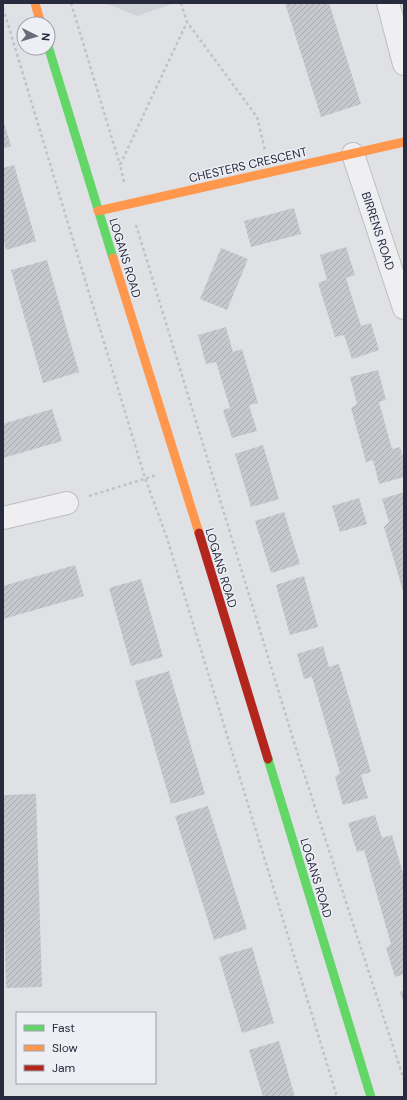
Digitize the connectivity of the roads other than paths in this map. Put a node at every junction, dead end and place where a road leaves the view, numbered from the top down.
1 (35, 3) edge
2 (388, 3) edge
3 (39, 16) edge
4 (51, 56) edge
5 (404, 64) edge
6 (404, 142) edge
7 (353, 154) junction
8 (98, 211) junction
9 (404, 308) edge
10 (67, 503) road end
11 (3, 518) edge
12 (371, 1097) edge

1 - 3 street
2 - 5 street
4 - 8 street, LOGANS ROAD
6 - 7 street, CHESTERS CRESCENT
7 - 8 street, CHESTERS CRESCENT
7 - 9 street, BIRRENS ROAD
8 - 12 street, LOGANS ROAD
10 - 11 street

